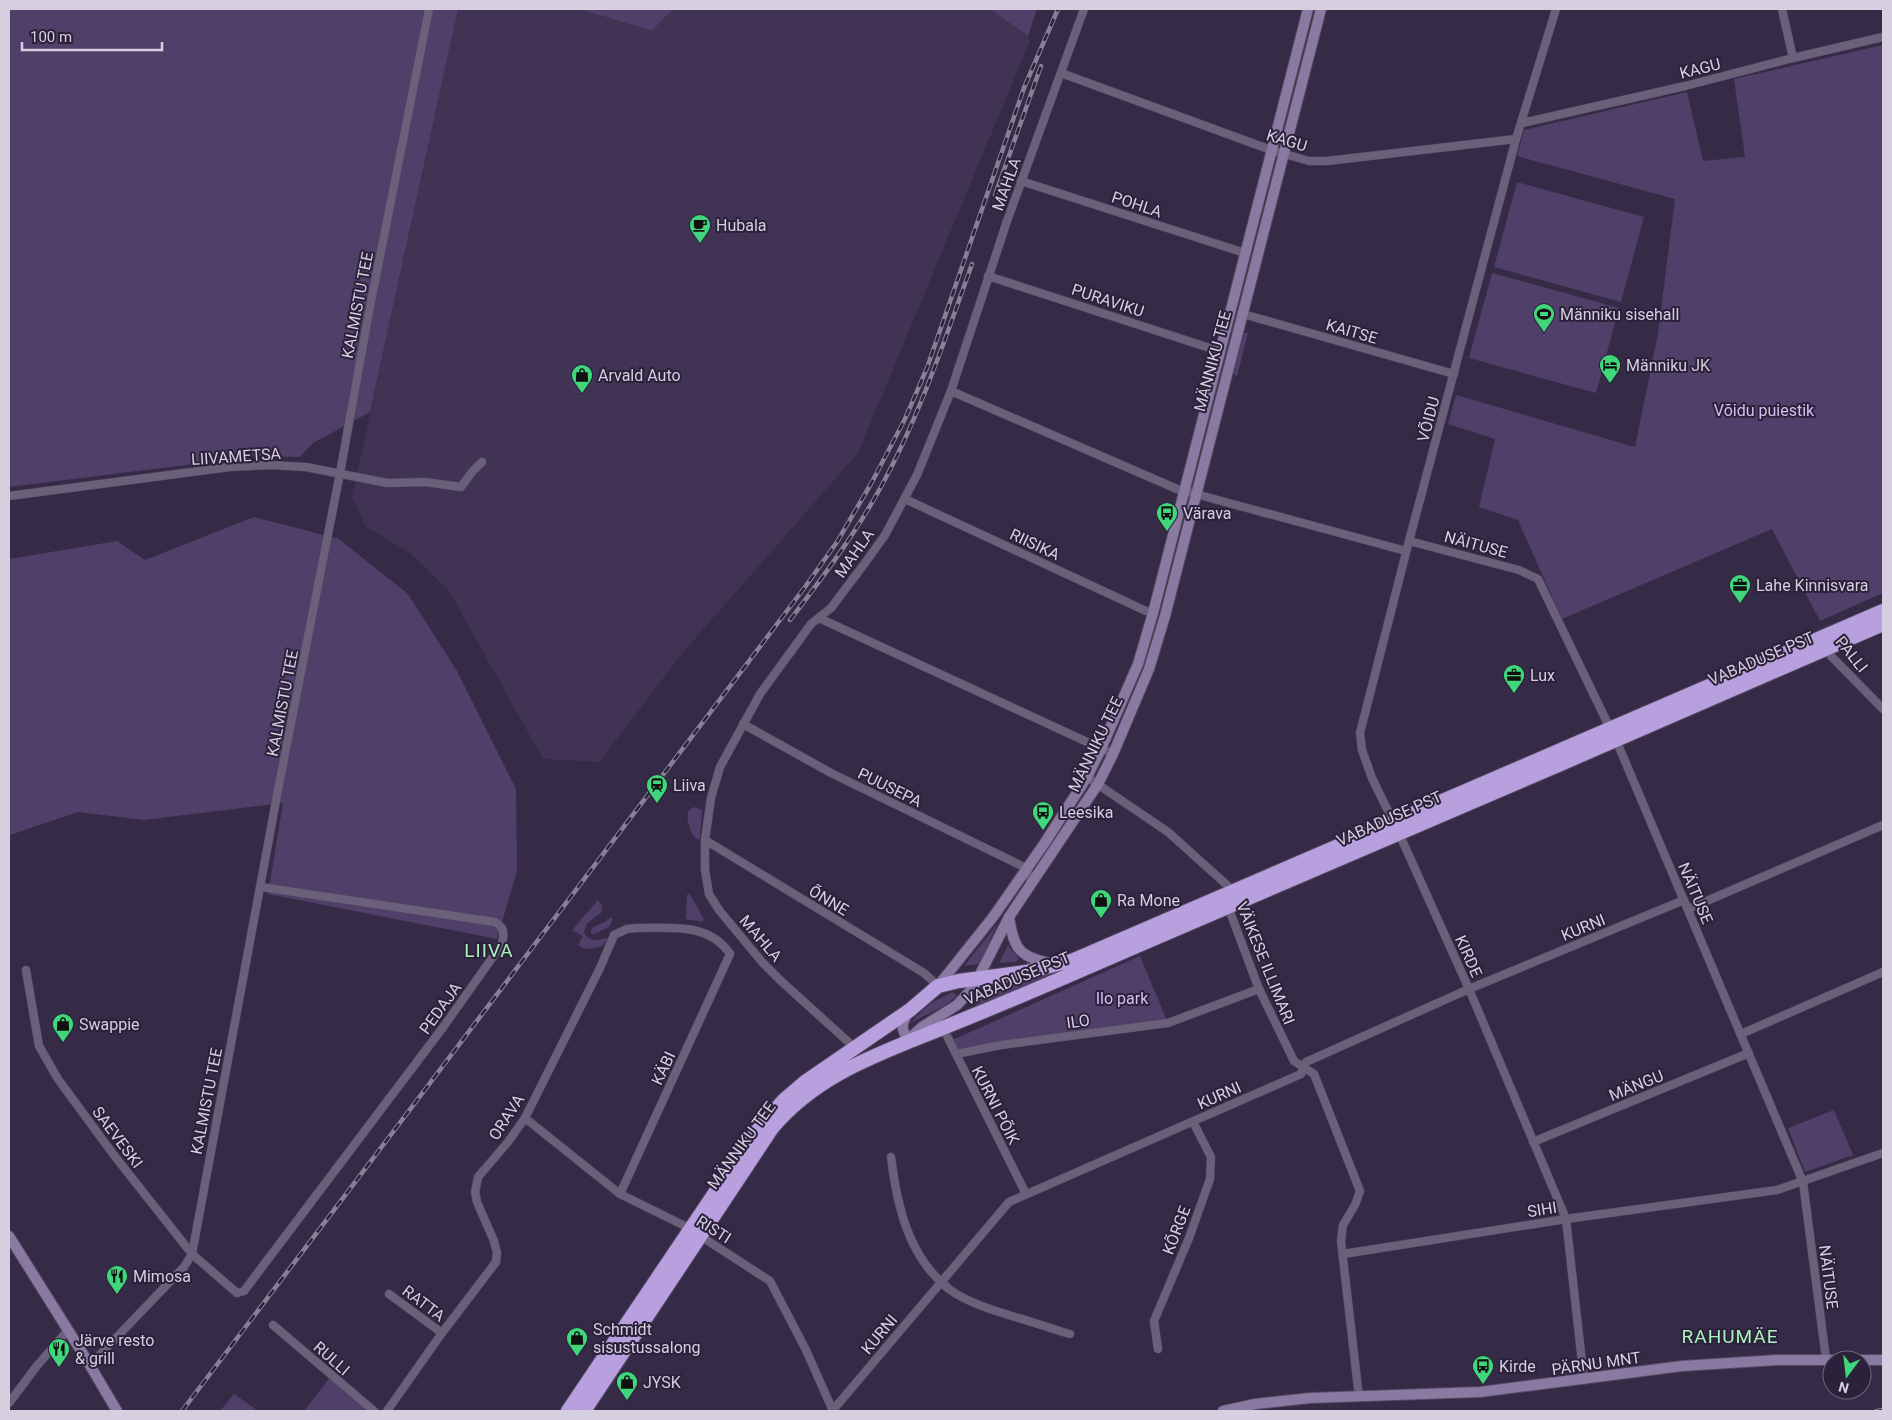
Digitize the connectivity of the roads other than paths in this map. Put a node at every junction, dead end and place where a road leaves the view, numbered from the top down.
1 (429, 9) edge
2 (1084, 9) edge
3 (1308, 9) edge
4 (1556, 9) edge
5 (1782, 9) edge
6 (1321, 10) edge
7 (1883, 37) edge
8 (1793, 58) junction
9 (1061, 72) junction
10 (1522, 122) junction
11 (1516, 139) junction
12 (1271, 150) junction
13 (1284, 154) junction
14 (1022, 181) junction
15 (1245, 254) junction
16 (988, 276) junction
17 (1243, 314) junction
18 (1220, 351) junction
19 (1454, 374) junction
20 (951, 391) junction
21 (482, 462) dead end
22 (340, 473) junction
23 (1183, 491) junction
24 (1196, 494) junction
25 (9, 496) edge
26 (905, 499) junction
27 (1409, 541) junction
28 (1406, 551) junction
29 (1883, 611) edge
30 (1153, 613) junction
31 (819, 618) junction
32 (1883, 624) edge
33 (1824, 643) junction
34 (1883, 709) edge
35 (743, 724) junction
36 (1613, 734) junction
37 (1101, 749) junction
38 (1113, 754) junction
39 (1088, 777) junction
40 (1098, 784) junction
41 (1883, 826) edge
42 (1396, 828) junction
43 (705, 840) junction
44 (1027, 869) junction
45 (1032, 883) junction
46 (261, 887) junction
47 (1227, 898) junction
48 (1684, 900) junction
49 (1688, 909) junction
50 (1009, 917) junction
51 (730, 954) joint
52 (1057, 965) junction
53 (26, 970) dead end
54 (1883, 972) edge
55 (979, 978) junction
56 (938, 986) junction
57 (1259, 989) junction
58 (1469, 989) junction
59 (910, 1010) junction
60 (943, 1028) junction
61 (1741, 1034) junction
62 (908, 1040) junction
63 (855, 1048) junction
64 (956, 1054) junction
65 (1749, 1054) junction
66 (1304, 1067) junction
67 (525, 1118) junction
68 (1193, 1122) junction
69 (1533, 1142) junction
70 (1883, 1153) edge
71 (890, 1157) dead end
72 (1803, 1182) junction
73 (620, 1194) junction
74 (1026, 1194) junction
75 (1566, 1219) junction
76 (694, 1232) junction
77 (9, 1236) edge
78 (192, 1254) junction
79 (1343, 1254) junction
80 (941, 1281) junction
81 (237, 1293) joint
82 (389, 1294) dead end
83 (273, 1325) dead end
84 (68, 1330) junction
85 (442, 1334) junction
86 (1070, 1334) dead end
87 (1158, 1349) dead end
88 (1825, 1350) edge
89 (1822, 1359) edge
90 (90, 1365) junction
91 (1584, 1380) junction
92 (1359, 1398) junction
93 (9, 1404) edge
94 (117, 1411) edge
95 (374, 1411) edge
96 (387, 1411) edge
97 (568, 1411) edge
98 (584, 1411) edge
99 (833, 1411) edge
100 (1223, 1411) edge

1 - 22 street, KALMISTU TEE
2 - 9 street, MAHLA
3 - 6 street
3 - 12 street, MÄNNIKU TEE
4 - 10 street, VÕIDU
5 - 8 street
6 - 13 street, MÄNNIKU TEE
7 - 8 street, KAGU
8 - 10 street, KAGU
9 - 12 street, KAGU
9 - 14 street, MAHLA
10 - 11 street, VÕIDU
11 - 13 street, KAGU
11 - 19 street, VÕIDU
12 - 13 street, KAGU
12 - 15 street, MÄNNIKU TEE
13 - 17 street, MÄNNIKU TEE
14 - 15 street, POHLA
14 - 16 street, MAHLA
15 - 18 street, MÄNNIKU TEE
16 - 18 street, PURAVIKU
16 - 20 street, MAHLA
17 - 19 street, KAITSE
17 - 24 street, MÄNNIKU TEE
18 - 23 street, MÄNNIKU TEE
19 - 27 street, VÕIDU
20 - 23 street
20 - 26 street, MAHLA
21 - 22 street, LIIVAMETSA
22 - 25 street, LIIVAMETSA
22 - 46 street, KALMISTU TEE
23 - 24 street
23 - 30 street, MÄNNIKU TEE
24 - 28 street
24 - 38 street, MÄNNIKU TEE
26 - 30 street, RIISIKA
26 - 31 street, MAHLA
27 - 28 street, VÕIDU
27 - 36 street, NÄITUSE
28 - 42 street, VÕIDU
29 - 33 highway, VABADUSE PST
30 - 37 street, MÄNNIKU TEE
31 - 35 street, MAHLA
31 - 37 street
32 - 33 highway, VABADUSE PST
33 - 34 street, PALLI
33 - 36 highway, VABADUSE PST
35 - 43 street, MAHLA
35 - 44 street, PUUSEPA
36 - 42 highway, VABADUSE PST
36 - 48 street, NÄITUSE
37 - 38 street
37 - 39 street, MÄNNIKU TEE
38 - 40 street, MÄNNIKU TEE
39 - 40 street
39 - 44 street, MÄNNIKU TEE
40 - 45 street, MÄNNIKU TEE
40 - 47 street
41 - 49 street
42 - 47 highway, VABADUSE PST
42 - 58 street, KIRDE
43 - 56 street, ÕNNE
43 - 63 street, MAHLA
44 - 45 street
44 - 56 street, MÄNNIKU TEE
45 - 50 street, MÄNNIKU TEE
46 - 78 street, KALMISTU TEE
46 - 81 street, PEDAJA
47 - 52 highway, VABADUSE PST
47 - 57 street, VÄIKESE ILLIMARI
47 - 60 highway, VABADUSE PST
48 - 49 street, NÄITUSE
48 - 58 street, KURNI
49 - 61 street, NÄITUSE
50 - 52 street
50 - 55 street, MÄNNIKU TEE
51 - 67 street, ORAVA
51 - 73 street, KÄBI
52 - 55 highway, VABADUSE PST
53 - 78 street, SAEVESKI
54 - 61 street
55 - 56 highway, VABADUSE PST
55 - 62 street, MÄNNIKU TEE
56 - 59 highway, MÄNNIKU TEE
57 - 64 street, ILO
57 - 66 street, VÄIKESE ILLIMARI
58 - 66 street, KURNI
58 - 69 street, KIRDE
59 - 62 street
59 - 63 highway, MÄNNIKU TEE
60 - 62 highway, VABADUSE PST
60 - 64 street, KURNI PÕIK
61 - 65 street, NÄITUSE
62 - 76 highway, MÄNNIKU TEE
63 - 76 highway, MÄNNIKU TEE
64 - 74 street, KURNI PÕIK
65 - 69 street, MÄNGU
65 - 72 street, NÄITUSE
66 - 68 street, KURNI
66 - 79 street, VÄIKESE ILLIMARI
67 - 73 street, RISTI
67 - 85 street, ORAVA
68 - 74 street, KURNI
68 - 87 street, KÕRGE
69 - 75 street, KIRDE
70 - 72 street, SIHI
71 - 80 street
72 - 75 street, SIHI
72 - 88 street, NÄITUSE
73 - 76 street, RISTI
74 - 80 street, KURNI
75 - 79 street, SIHI
75 - 91 street, KIRDE
76 - 97 highway, MÄNNIKU TEE
76 - 98 highway, MÄNNIKU TEE
76 - 99 street, RISTI
77 - 84 street
78 - 81 street, SAEVESKI
78 - 90 street, KALMISTU TEE
79 - 92 street
80 - 86 street
80 - 99 street, KURNI
82 - 85 street, RATTA
83 - 95 street, RULLI
84 - 90 street
84 - 93 street
85 - 96 street, ORAVA
89 - 91 street, PÄRNU MNT
90 - 94 street
91 - 92 street, PÄRNU MNT
92 - 100 street, PÄRNU MNT

